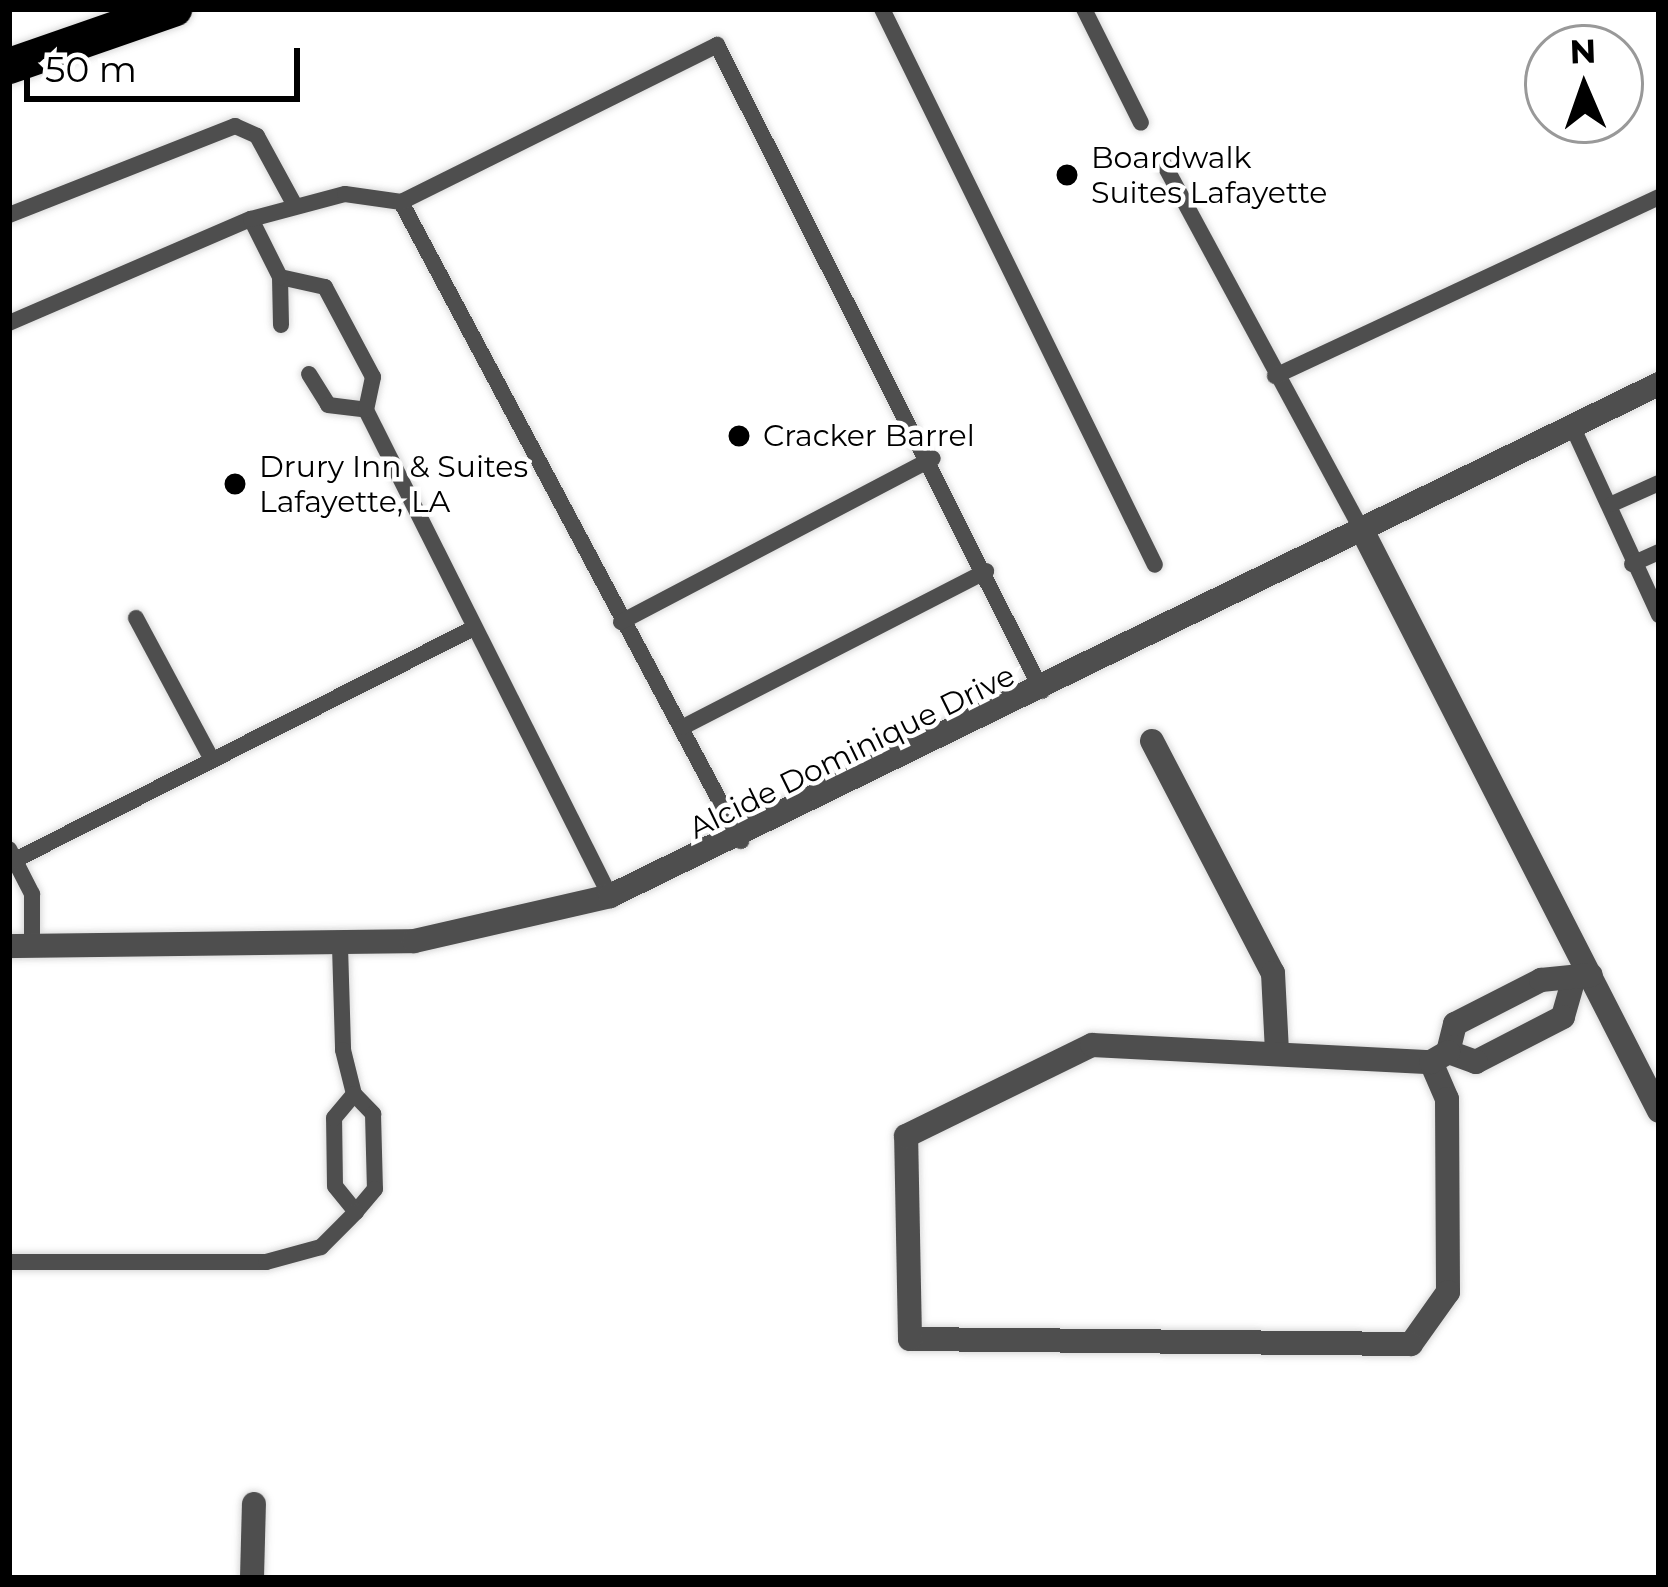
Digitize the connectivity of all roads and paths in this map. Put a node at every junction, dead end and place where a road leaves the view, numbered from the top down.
1 (174, 9) edge
2 (882, 9) edge
3 (1090, 11) edge
4 (9, 66) edge
5 (1141, 123) dead end
6 (1165, 166) dead end
7 (1659, 197) edge
8 (292, 202) junction
9 (401, 202) junction
10 (9, 215) edge
11 (251, 220) junction
12 (280, 277) junction
13 (9, 323) edge
14 (281, 325) dead end
15 (309, 374) dead end
16 (1275, 376) junction
17 (1659, 385) edge
18 (366, 410) junction
19 (1573, 428) junction
20 (932, 458) junction
21 (1659, 482) edge
22 (1612, 504) junction
23 (1363, 532) junction
24 (1659, 552) edge
25 (1632, 564) junction
26 (1155, 566) dead end
27 (986, 571) junction
28 (1658, 613) edge
29 (136, 618) dead end
30 (621, 622) junction
31 (472, 629) junction
32 (1043, 693) junction
33 (683, 727) junction
34 (1152, 741) dead end
35 (212, 760) junction
36 (741, 841) junction
37 (12, 854) edge
38 (610, 896) junction
39 (21, 946) edge
40 (340, 946) junction
41 (1581, 980) junction
42 (1492, 1004) junction
43 (1514, 1041) junction
44 (1277, 1053) junction
45 (1439, 1057) junction
46 (355, 1094) junction
47 (1659, 1111) edge
48 (356, 1213) junction
49 (9, 1262) edge
50 (254, 1504) dead end
51 (252, 1578) edge

1 - 4 highway
2 - 26 lane
3 - 5 lane
6 - 16 lane
7 - 16 lane
8 - 9 lane
8 - 10 lane
8 - 11 lane
9 - 20 lane
9 - 30 lane
11 - 12 lane
11 - 13 lane
12 - 14 lane
12 - 18 lane
15 - 18 lane
16 - 23 lane
17 - 19 street, Alcide Dominique Drive
18 - 31 lane
19 - 22 lane
19 - 23 street, Alcide Dominique Drive
20 - 27 lane
20 - 30 lane
21 - 22 lane
22 - 25 lane
23 - 32 street, Alcide Dominique Drive
23 - 41 street
24 - 25 lane
25 - 28 lane
27 - 32 lane
27 - 33 lane
29 - 35 lane
30 - 33 lane
31 - 35 lane
31 - 38 lane
32 - 36 street, Alcide Dominique Drive
33 - 36 lane
34 - 44 street
35 - 37 lane
36 - 38 street, Alcide Dominique Drive
37 - 39 lane
38 - 40 street, Alcide Dominique Drive
39 - 40 street, Alcide Dominique Drive
40 - 46 lane
41 - 42 street
41 - 43 street
41 - 47 street
42 - 43 street
42 - 45 street
43 - 45 street
44 - 45 street
44 - 45 street
46 - 48 lane
46 - 48 lane
48 - 49 lane
50 - 51 street

